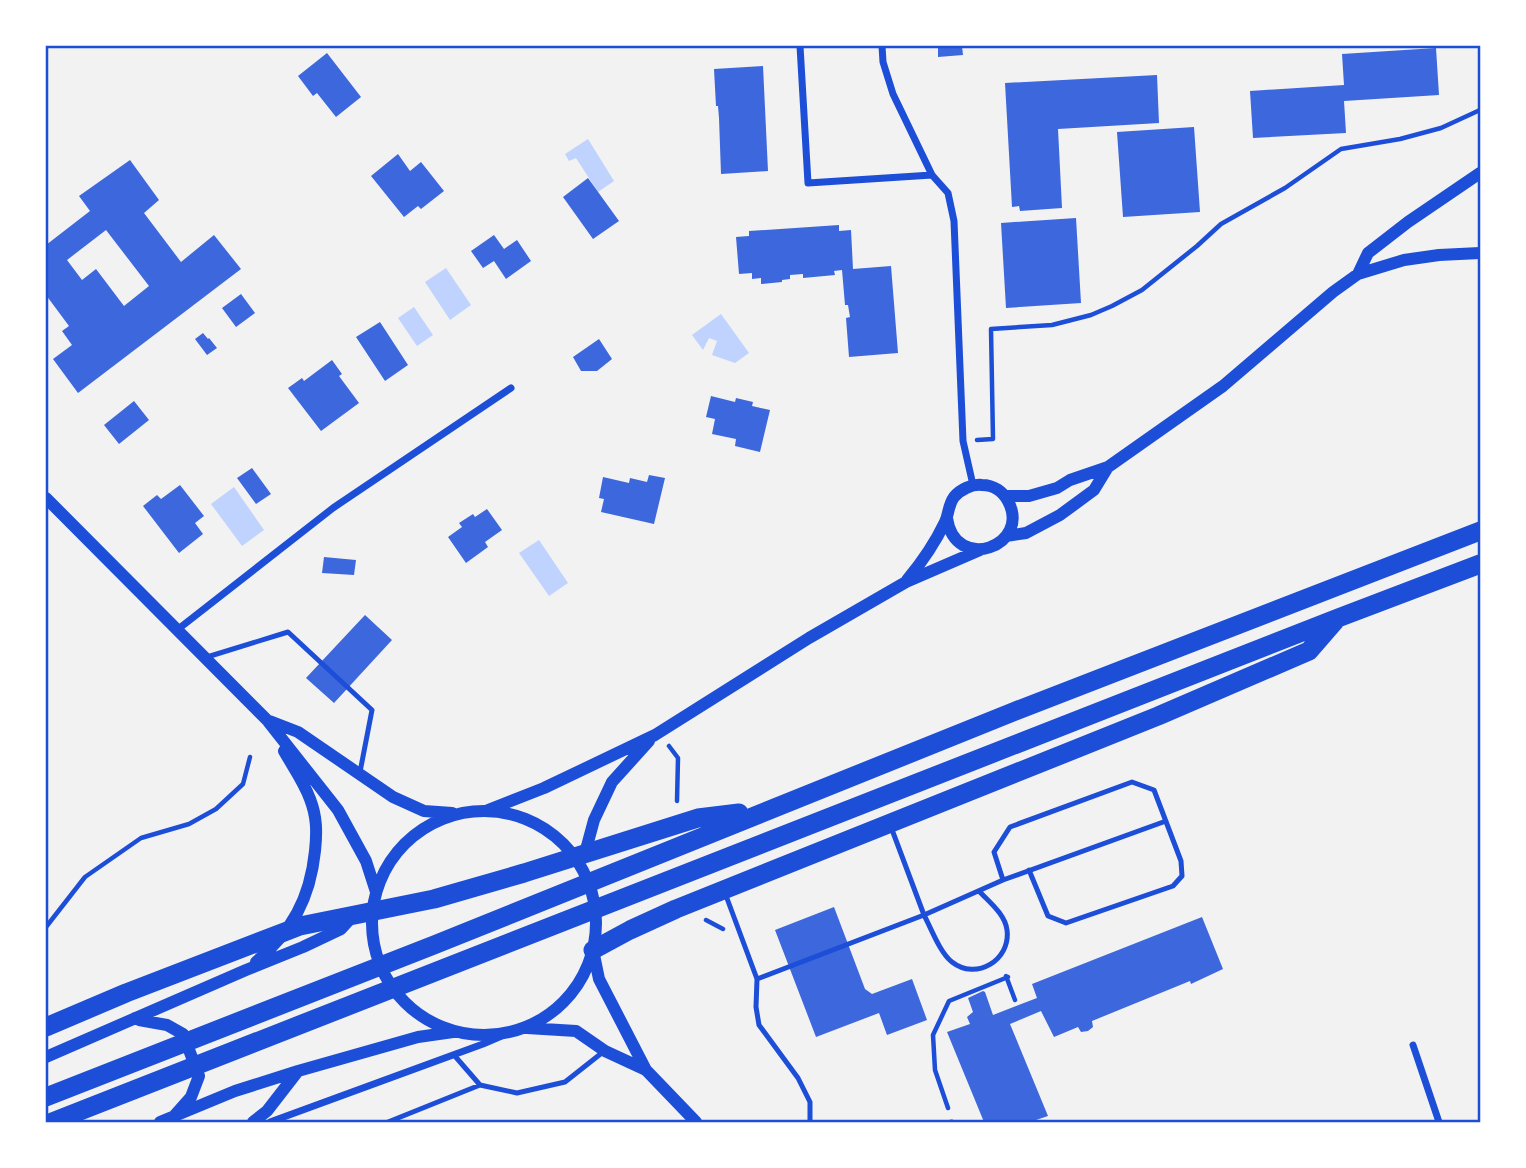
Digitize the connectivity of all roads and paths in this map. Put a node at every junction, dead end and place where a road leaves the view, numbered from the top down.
1 (800, 46) edge
2 (881, 46) edge
3 (1480, 110) edge
4 (1480, 173) edge
5 (932, 175) junction
6 (1480, 253) edge
7 (1357, 274) junction
8 (511, 388) dead end
9 (963, 441) junction
10 (1108, 467) junction
11 (973, 485) junction
12 (1005, 496) junction
13 (46, 498) edge
14 (947, 519) junction
15 (1480, 531) edge
16 (1006, 536) junction
17 (980, 550) junction
18 (1480, 564) edge
19 (906, 582) junction
20 (1338, 618) junction
21 (177, 630) junction
22 (204, 658) junction
23 (267, 720) junction
24 (655, 735) junction
25 (250, 757) dead end
26 (359, 775) junction
27 (768, 809) junction
28 (488, 810) junction
29 (455, 814) junction
30 (1166, 821) junction
31 (890, 824) junction
32 (582, 867) junction
33 (1029, 870) junction
34 (1003, 880) junction
35 (724, 890) junction
36 (979, 891) junction
37 (377, 892) junction
38 (924, 915) junction
39 (46, 927) edge
40 (593, 950) junction
41 (993, 963) junction
42 (246, 970) junction
43 (1008, 977) junction
44 (757, 979) junction
45 (1015, 1000) dead end
46 (135, 1018) junction
47 (46, 1027) edge
48 (517, 1030) junction
49 (456, 1032) junction
50 (1413, 1045) dead end
51 (605, 1051) junction
52 (454, 1055) junction
53 (46, 1056) edge
54 (646, 1070) junction
55 (299, 1071) junction
56 (480, 1085) junction
57 (46, 1097) edge
58 (166, 1120) edge
59 (57, 1121) edge
60 (253, 1122) edge
61 (270, 1122) edge
62 (388, 1122) edge
63 (696, 1122) edge
64 (810, 1122) edge
65 (952, 1122) edge
66 (1439, 1122) edge

1 - 5 street
2 - 5 street
3 - 9 path
4 - 7 street
5 - 9 street
6 - 7 street
7 - 10 street
8 - 21 street
9 - 11 street
10 - 12 street
10 - 16 street
11 - 12 street
11 - 14 street
12 - 16 street
13 - 21 street
14 - 17 street
14 - 19 street
15 - 27 highway
16 - 17 street
17 - 19 street
18 - 20 highway
19 - 24 street
20 - 31 highway
20 - 59 highway
21 - 22 street
22 - 23 street
22 - 26 lane
23 - 26 street
23 - 37 street
23 - 42 street
24 - 28 street
24 - 32 street
25 - 39 path
26 - 29 street
27 - 47 highway
27 - 57 highway
28 - 29 street
28 - 32 street
29 - 37 street
30 - 33 lane
30 - 33 lane
30 - 34 lane
31 - 35 highway
31 - 38 lane
32 - 40 street
33 - 34 lane
34 - 36 lane
35 - 40 highway
35 - 44 lane
36 - 38 lane
36 - 41 lane
37 - 42 street
37 - 49 street
38 - 41 lane
38 - 44 lane
40 - 48 street
40 - 54 street
41 - 43 path
42 - 46 street
43 - 45 path
43 - 65 path
44 - 64 lane
46 - 53 street
46 - 58 street
48 - 49 street
48 - 51 street
48 - 52 street
49 - 55 street
50 - 66 street
51 - 54 street
51 - 56 lane
52 - 56 lane
52 - 61 street
54 - 63 street
55 - 58 street
55 - 60 street
56 - 62 lane

